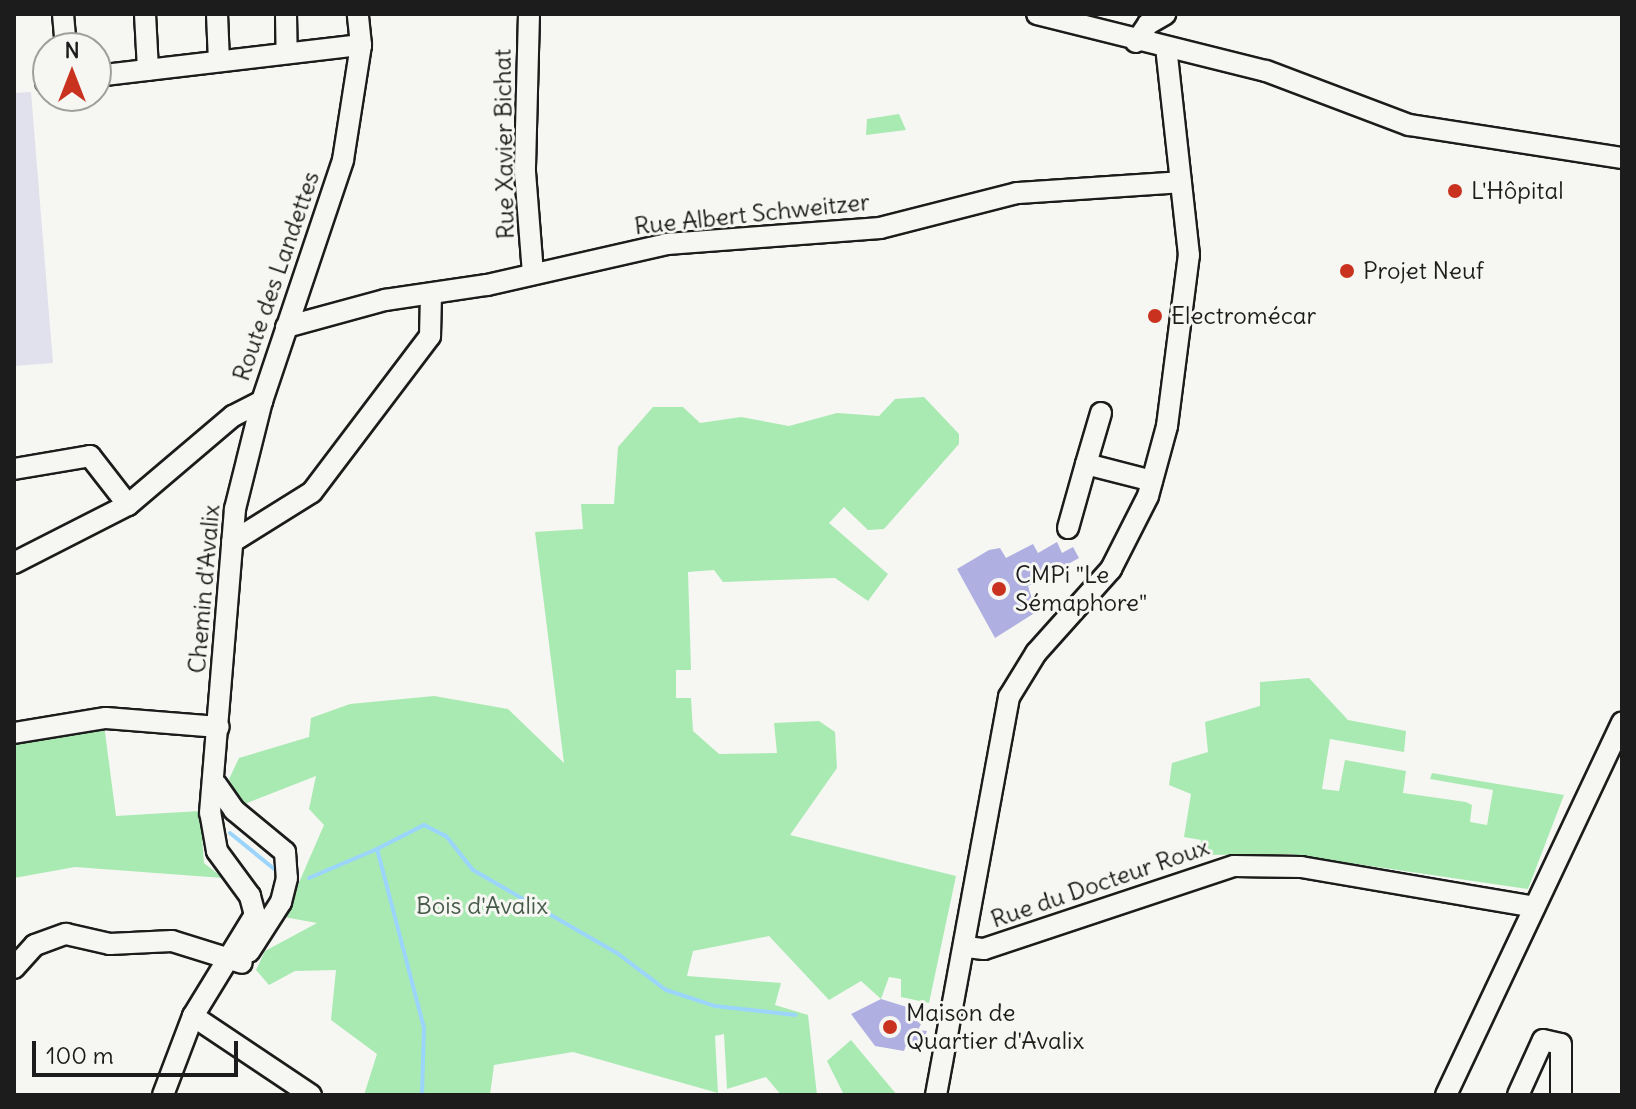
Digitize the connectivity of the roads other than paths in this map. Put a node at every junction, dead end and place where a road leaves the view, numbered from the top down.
1 (145, 14) edge
2 (217, 14) edge
3 (286, 14) edge
4 (358, 14) edge
5 (529, 14) edge
6 (1037, 14) edge
7 (1165, 14) edge
8 (1136, 42) junction
9 (361, 45) junction
10 (1166, 48) junction
11 (287, 53) junction
12 (219, 61) junction
13 (148, 70) junction
14 (112, 74) edge
15 (1622, 158) edge
16 (1181, 182) junction
17 (533, 274) junction
18 (431, 294) junction
19 (286, 327) junction
20 (262, 401) junction
21 (1101, 413) dead end
22 (1086, 464) junction
23 (14, 469) edge
24 (1152, 481) junction
25 (128, 505) junction
26 (1068, 528) dead end
27 (232, 542) junction
28 (14, 563) edge
29 (1622, 723) edge
30 (219, 727) junction
31 (14, 733) edge
32 (216, 784) junction
33 (1535, 907) junction
34 (967, 947) junction
35 (236, 961) junction
36 (14, 968) edge
37 (198, 1019) junction
38 (163, 1095) edge
39 (172, 1095) edge
40 (311, 1095) edge
41 (936, 1095) edge
42 (1446, 1095) edge
43 (1518, 1095) edge
44 (1561, 1095) edge

1 - 13 street
2 - 12 street
3 - 11 street
4 - 9 street, Route des Landettes
5 - 17 street, Rue Xavier Bichat
6 - 8 street
7 - 8 street
8 - 10 street
9 - 11 street
9 - 19 street, Route des Landettes
10 - 15 street
10 - 16 street
11 - 12 street
12 - 13 street
13 - 14 street
16 - 17 street, Rue Albert Schweitzer
16 - 24 street
17 - 18 street, Rue Albert Schweitzer
18 - 19 street, Rue Albert Schweitzer
18 - 27 street
19 - 20 street, Route des Landettes
20 - 25 street, Route des Landettes
20 - 27 street, Chemin d'Avalix
21 - 22 street
22 - 24 street
22 - 26 street
23 - 25 street
24 - 34 street
25 - 28 street, Route des Landettes
27 - 30 street, Chemin d'Avalix
29 - 33 street
30 - 31 street
30 - 32 street, Chemin d'Avalix
32 - 35 street, Chemin d'Avalix
32 - 35 street, Chemin d'Avalix
33 - 34 street, Rue du Docteur Roux
33 - 42 street
34 - 41 street
35 - 36 street
35 - 37 street, Chemin d'Avalix
37 - 38 street, Chemin d'Avalix
37 - 39 street, Chemin d'Avalix
37 - 40 street
43 - 44 street

